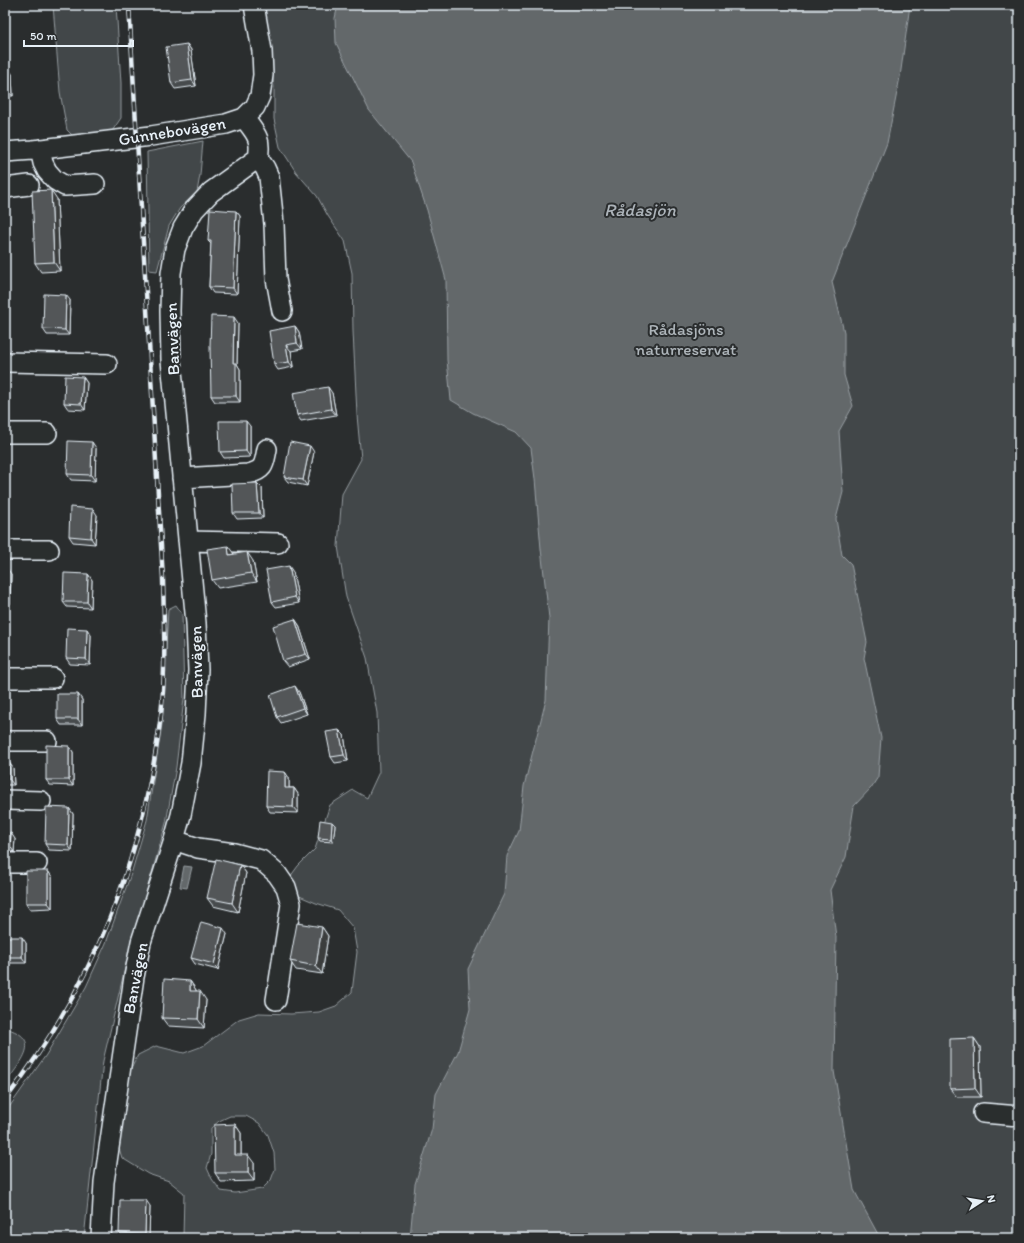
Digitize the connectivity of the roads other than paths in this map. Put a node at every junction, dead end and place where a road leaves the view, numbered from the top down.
1 (254, 5) edge
2 (244, 118) junction
3 (40, 149) junction
4 (5, 152) edge
5 (258, 158) junction
6 (29, 184) dead end
7 (95, 184) dead end
8 (5, 188) edge
9 (282, 311) dead end
10 (5, 362) edge
11 (107, 364) dead end
12 (5, 433) edge
13 (47, 433) dead end
14 (268, 449) dead end
15 (182, 478) junction
16 (188, 541) junction
17 (278, 543) dead end
18 (5, 550) edge
19 (49, 550) dead end
20 (5, 678) edge
21 (53, 678) dead end
22 (5, 741) edge
23 (47, 741) dead end
24 (5, 800) edge
25 (41, 801) dead end
26 (174, 840) junction
27 (5, 863) edge
28 (37, 863) dead end
29 (276, 1000) dead end
30 (983, 1113) dead end
31 (1019, 1116) edge
32 (101, 1238) edge

1 - 2 street, Gunnebovägen
2 - 3 street, Gunnebovägen
2 - 5 street
3 - 4 street, Gunnebovägen
3 - 7 street
5 - 9 street
5 - 15 street, Banvägen
6 - 8 street
10 - 11 street
12 - 13 street
14 - 15 street
15 - 16 street, Banvägen
16 - 17 street
16 - 26 street, Banvägen
18 - 19 street
20 - 21 street
22 - 23 street
24 - 25 street
26 - 29 street
26 - 32 street, Banvägen
27 - 28 street
30 - 31 street

